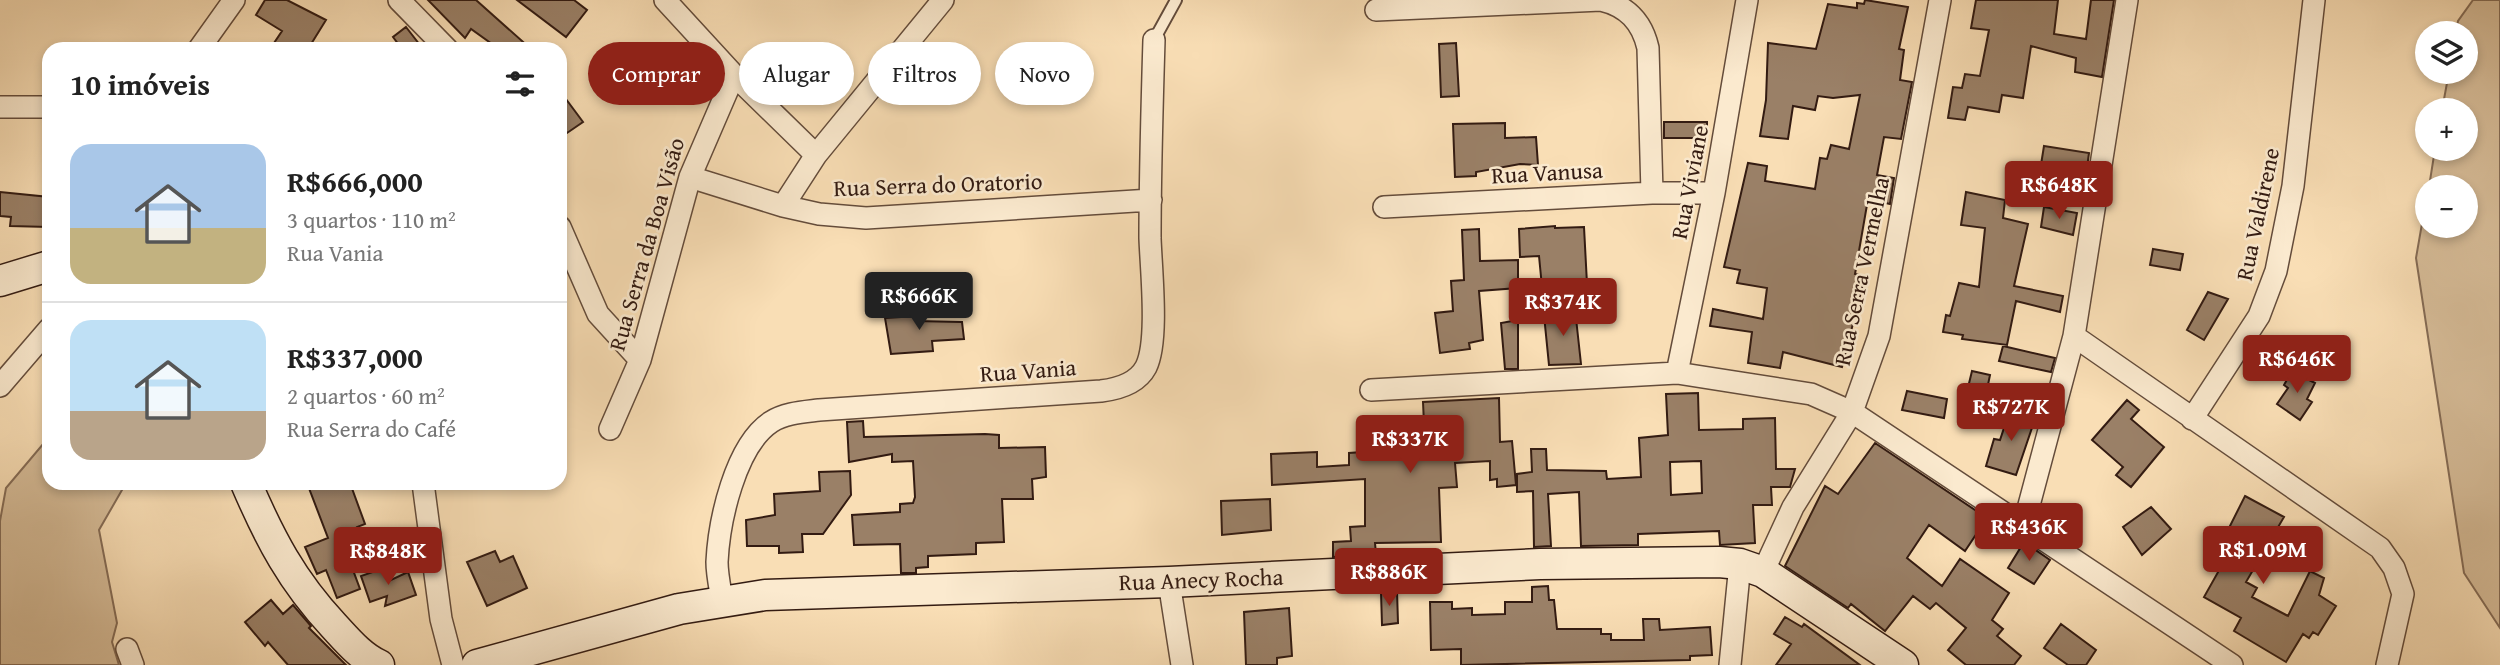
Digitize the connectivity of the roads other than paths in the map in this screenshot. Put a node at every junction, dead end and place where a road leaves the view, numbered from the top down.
1 (234, 0) edge
2 (398, 0) edge
3 (943, 0) edge
4 (1176, 0) edge
5 (1747, 0) edge
6 (1940, 0) edge
7 (2127, 0) edge
8 (2314, 0) edge
9 (1573, 1) edge
10 (674, 3) edge
11 (1376, 10) dead end
12 (1154, 40) joint
13 (204, 42) edge
14 (440, 42) edge
15 (733, 75) junction
16 (0, 107) edge
17 (42, 107) edge
18 (816, 155) junction
19 (690, 177) junction
20 (1652, 192) junction
21 (1714, 193) junction
22 (1151, 200) junction
23 (783, 206) junction
24 (1384, 207) dead end
25 (567, 243) edge
26 (42, 268) edge
27 (0, 281) edge
28 (2074, 336) junction
29 (42, 337) edge
30 (640, 360) junction
31 (1677, 373) junction
32 (0, 386) edge
33 (1371, 390) dead end
34 (1852, 412) junction
35 (2192, 419) junction
36 (610, 429) dead end
37 (249, 490) edge
38 (424, 490) edge
39 (2024, 524) junction
40 (1751, 568) junction
41 (1169, 582) junction
42 (722, 600) junction
43 (379, 665) edge
44 (453, 665) edge
45 (477, 665) edge
46 (1182, 665) edge
47 (1730, 665) edge
48 (1903, 665) edge
49 (2232, 665) edge
50 (2387, 665) edge

1 - 13 street
2 - 14 street
3 - 18 street
4 - 12 lane
5 - 21 street, Rua Viviane
6 - 34 street, Rua Serra Vermelha
7 - 28 street
8 - 35 street, Rua Valdirene
9 - 11 street
9 - 20 street
10 - 15 street
12 - 22 street, Rua Vania
15 - 18 street
15 - 19 street, Rua Serra da Boa Visão
16 - 17 street
18 - 23 street
19 - 23 street, Rua Serra do Oratorio
19 - 30 street, Rua Serra da Boa Visão
20 - 21 street, Rua Vanusa
20 - 24 street, Rua Vanusa
21 - 31 street, Rua Viviane
22 - 23 street, Rua Serra do Oratorio
22 - 42 street, Rua Vania
25 - 30 street
26 - 27 street
28 - 35 street
28 - 39 street
29 - 32 street
30 - 36 street, Rua Serra da Boa Visão
31 - 33 street
31 - 34 street
34 - 39 street
34 - 40 street, Rua Serra Vermelha
35 - 50 street
37 - 43 street
38 - 44 street
39 - 49 street
40 - 41 street, Rua Anecy Rocha
40 - 47 street, Rua Serra Vermelha
40 - 48 street
41 - 42 street, Rua Anecy Rocha
41 - 46 street
42 - 45 street, Rua Anecy Rocha

